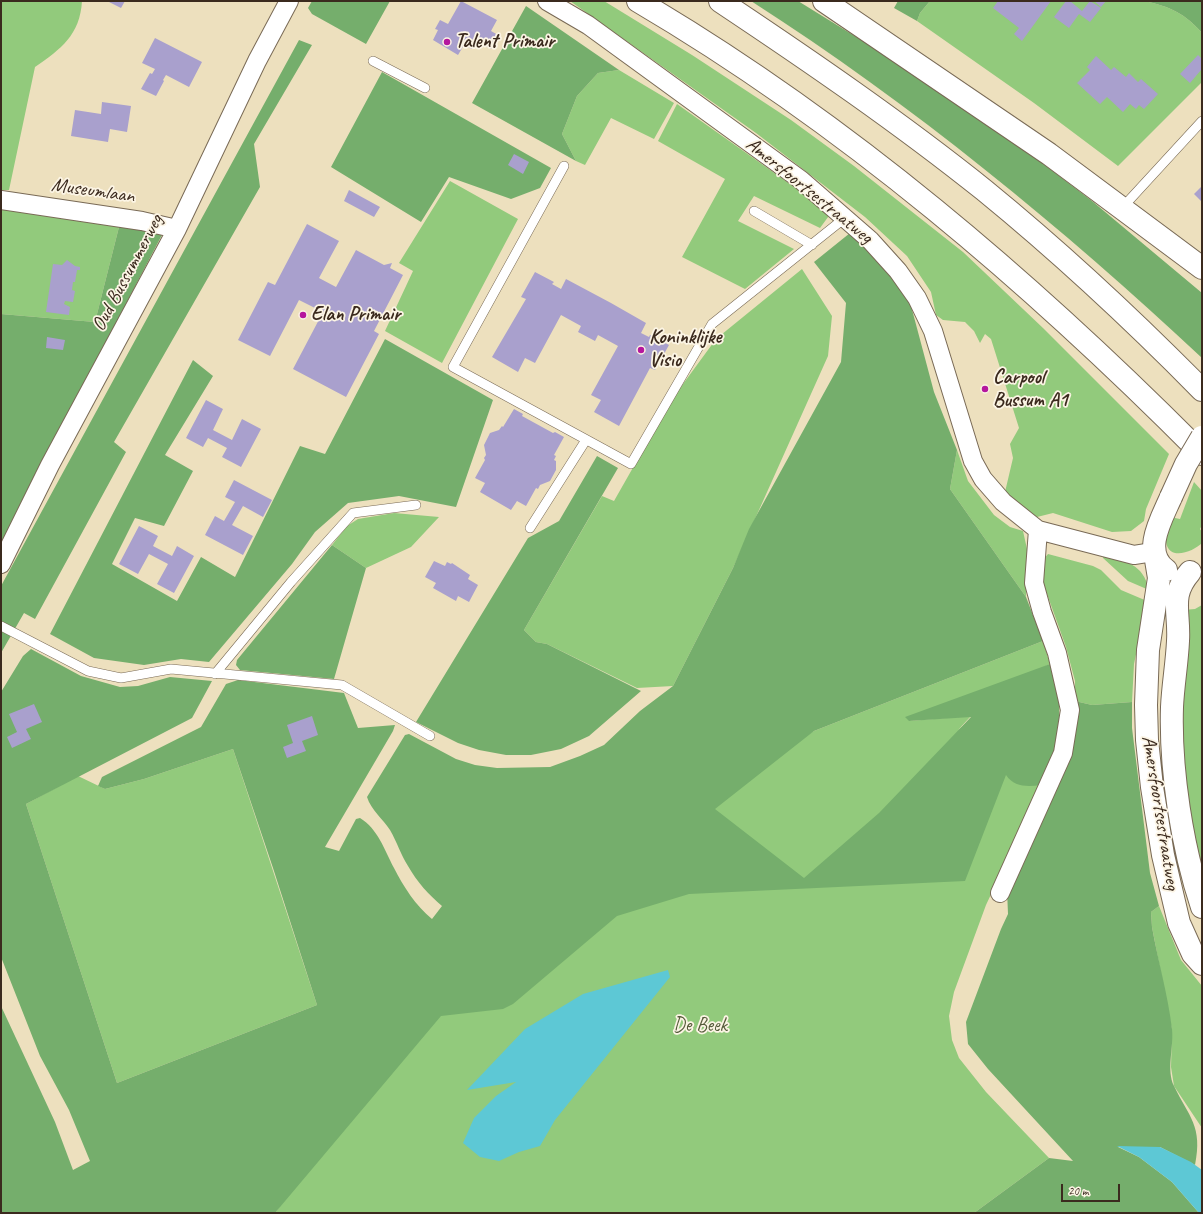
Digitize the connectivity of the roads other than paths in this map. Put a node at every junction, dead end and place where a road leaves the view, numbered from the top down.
1 (289, 1) edge
2 (546, 1) edge
3 (638, 1) edge
4 (720, 1) edge
5 (824, 1) edge
6 (373, 61) dead end
7 (424, 88) dead end
8 (1202, 121) edge
9 (564, 166) dead end
10 (1, 200) edge
11 (1122, 208) junction
12 (754, 211) dead end
13 (846, 217) junction
14 (177, 229) junction
15 (812, 245) junction
16 (1202, 268) edge
17 (1202, 390) edge
18 (1202, 437) edge
19 (586, 440) junction
20 (1202, 454) edge
21 (416, 505) dead end
22 (530, 528) dead end
23 (1038, 530) junction
24 (1155, 556) junction
25 (1, 564) edge
26 (1196, 567) edge
27 (1, 626) edge
28 (215, 674) junction
29 (430, 736) dead end
30 (1000, 893) dead end
31 (1202, 907) edge
32 (1202, 964) edge

1 - 14 street, Oud Bussummerweg
2 - 13 street, Amersfoortsestraatweg
3 - 20 main road
4 - 17 main road
5 - 11 main road
6 - 7 lane
8 - 11 lane
9 - 19 lane
10 - 14 street, Museumlaan
11 - 16 main road
12 - 15 lane
13 - 15 lane
13 - 23 street, Amersfoortsestraatweg
14 - 25 street, Oud Bussummerweg
15 - 19 lane
18 - 24 main road, bridge
19 - 22 lane
21 - 28 lane
23 - 24 street, Amersfoortsestraatweg
23 - 30 street
24 - 26 main road
24 - 32 main road, Amersfoortsestraatweg
26 - 31 main road, Amersfoortsestraatweg
27 - 28 lane
28 - 29 lane

